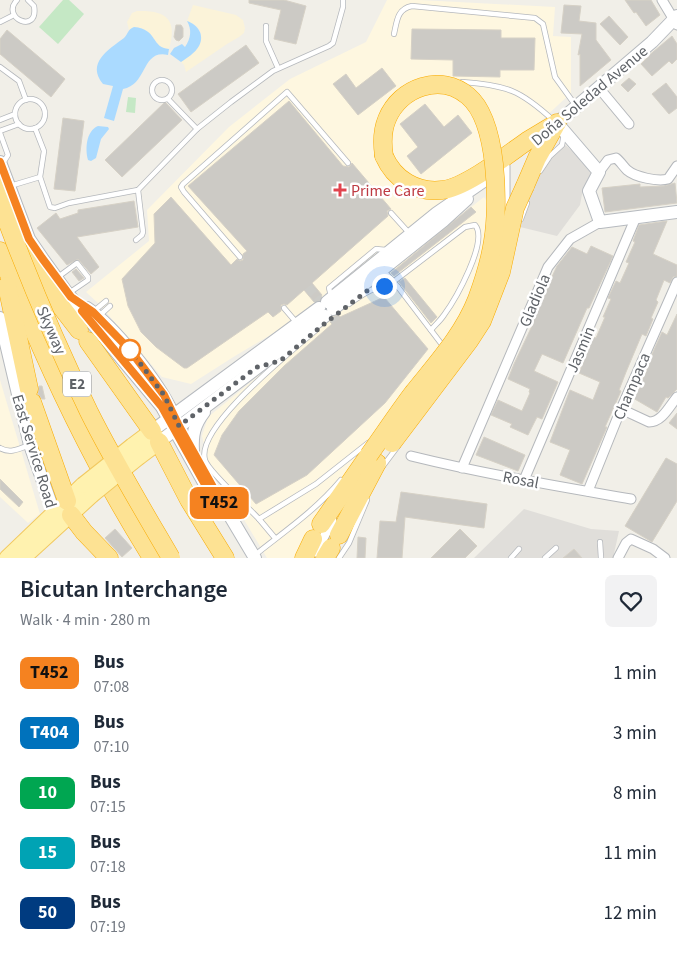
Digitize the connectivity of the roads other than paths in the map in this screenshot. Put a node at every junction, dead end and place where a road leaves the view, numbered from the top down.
1 (17, 0) edge
2 (28, 0) edge
3 (342, 0) edge
4 (662, 0) edge
5 (12, 16) junction
6 (676, 20) edge
7 (0, 22) edge
8 (266, 26) dead end
9 (394, 34) dead end
10 (0, 67) edge
11 (278, 68) junction
12 (462, 82) dead end
13 (599, 88) junction
14 (168, 99) junction
15 (26, 100) junction
16 (576, 107) junction
17 (15, 114) junction
18 (0, 120) edge
19 (19, 124) junction
20 (629, 124) dead end
21 (35, 128) junction
22 (561, 128) junction
23 (196, 129) junction
24 (0, 132) edge
25 (348, 162) dead end
26 (1, 164) edge
27 (501, 166) junction
28 (677, 166) edge
29 (539, 172) dead end
30 (600, 172) junction
31 (40, 177) junction
32 (138, 190) junction
33 (526, 190) junction
34 (3, 195) edge
35 (677, 212) edge
36 (391, 213) dead end
37 (636, 217) junction
38 (600, 222) junction
39 (0, 228) edge
40 (518, 228) dead end
41 (515, 237) dead end
42 (413, 238) junction
43 (136, 240) dead end
44 (25, 251) junction
45 (0, 252) edge
46 (509, 256) dead end
47 (240, 257) dead end
48 (382, 269) junction
49 (56, 279) junction
50 (393, 282) junction
51 (677, 282) edge
52 (398, 287) junction
53 (365, 288) junction
54 (69, 296) junction
55 (106, 301) dead end
56 (110, 306) dead end
57 (284, 308) dead end
58 (329, 309) junction
59 (96, 314) junction
60 (0, 318) edge
61 (298, 324) junction
62 (430, 330) junction
63 (3, 342) edge
64 (443, 346) junction
65 (452, 356) junction
66 (280, 361) junction
67 (257, 367) junction
68 (677, 397) edge
69 (211, 402) junction
70 (621, 409) junction
71 (173, 422) junction
72 (414, 424) dead end
73 (156, 437) junction
74 (403, 439) dead end
75 (371, 441) junction
76 (30, 444) junction
77 (380, 447) junction
78 (0, 448) edge
79 (193, 451) junction
80 (411, 456) dead end
81 (375, 458) junction
82 (358, 459) dead end
83 (381, 468) dead end
84 (462, 468) junction
85 (345, 476) dead end
86 (524, 480) junction
87 (588, 491) junction
88 (370, 493) dead end
89 (631, 499) dead end
90 (63, 514) junction
91 (228, 514) junction
92 (259, 519) junction
93 (275, 538) junction
94 (600, 542) dead end
95 (556, 548) dead end
96 (330, 549) edge
97 (520, 549) dead end
98 (255, 557) edge
99 (8, 558) edge
100 (23, 558) edge
101 (109, 558) edge
102 (152, 558) edge
103 (161, 558) edge
104 (172, 558) edge
105 (177, 558) edge
106 (225, 558) edge
107 (304, 558) edge
108 (312, 558) edge
109 (511, 558) edge
110 (545, 558) edge
111 (601, 558) edge
112 (618, 558) edge
113 (665, 558) edge

1 - 5 lane
2 - 5 lane
3 - 11 lane
4 - 6 street
5 - 7 lane
6 - 13 main road, Doña Soledad Avenue
8 - 11 lane
9 - 16 lane
10 - 15 lane
11 - 23 lane
12 - 22 lane
13 - 16 main road, Doña Soledad Avenue
13 - 20 street
14 - 14 lane
14 - 23 lane
15 - 17 lane
15 - 21 lane
16 - 22 main road, Doña Soledad Avenue
17 - 18 lane
17 - 19 lane
19 - 21 lane
19 - 24 lane
21 - 31 lane
22 - 27 highway
22 - 29 lane
22 - 30 main road
22 - 33 highway
23 - 32 lane
24 - 26 lane
25 - 47 lane
26 - 34 main road
27 - 33 highway
27 - 42 main road
27 - 65 street
27 - 107 highway, bridge
28 - 30 street
30 - 38 main road
31 - 32 lane
31 - 34 lane
32 - 43 lane
33 - 40 lane
33 - 96 highway, bridge
34 - 44 highway, E2
34 - 49 main road
34 - 104 highway, Skyway / E2, bridge
35 - 37 main road, Gladiola
36 - 42 lane
37 - 38 main road, Gladiola
37 - 86 street, Jasmin
38 - 84 street, Gladiola
39 - 103 highway, Skyway / E2, bridge
41 - 46 lane
42 - 48 main road
42 - 58 main road
44 - 73 highway
44 - 105 highway, E2
45 - 90 highway
45 - 102 highway, E2
48 - 50 lane
48 - 53 main road
49 - 54 main road
49 - 54 lane
50 - 52 lane
50 - 62 lane
51 - 70 street, Champaca
52 - 53 lane
52 - 62 lane
53 - 58 main road
54 - 59 main road
54 - 71 main road
55 - 59 lane
56 - 59 lane
57 - 61 lane
58 - 61 main road
58 - 66 lane
58 - 67 main road
59 - 71 main road
60 - 63 main road, East Service Road
61 - 71 main road
62 - 64 lane
63 - 76 main road, East Service Road
64 - 65 lane
64 - 75 lane
65 - 72 lane
65 - 77 street
66 - 67 lane
66 - 92 lane
67 - 69 main road
68 - 70 street
69 - 71 main road
69 - 79 main road
70 - 87 street, Champaca
71 - 73 main road
71 - 79 main road
71 - 91 main road
73 - 90 main road, bridge
73 - 106 highway
74 - 83 lane
75 - 82 lane
75 - 92 lane
76 - 78 lane
76 - 90 main road, East Service Road
77 - 81 street
77 - 108 street
79 - 91 main road
80 - 84 street, Rosal
81 - 96 street
81 - 96 lane
84 - 86 street, Rosal
85 - 93 lane
86 - 87 street, Rosal
87 - 89 street, Rosal
88 - 96 lane
90 - 99 main road
90 - 100 main road
90 - 101 highway
91 - 98 main road
92 - 93 lane
93 - 98 lane
94 - 111 lane
95 - 110 lane
97 - 109 lane
112 - 113 street

